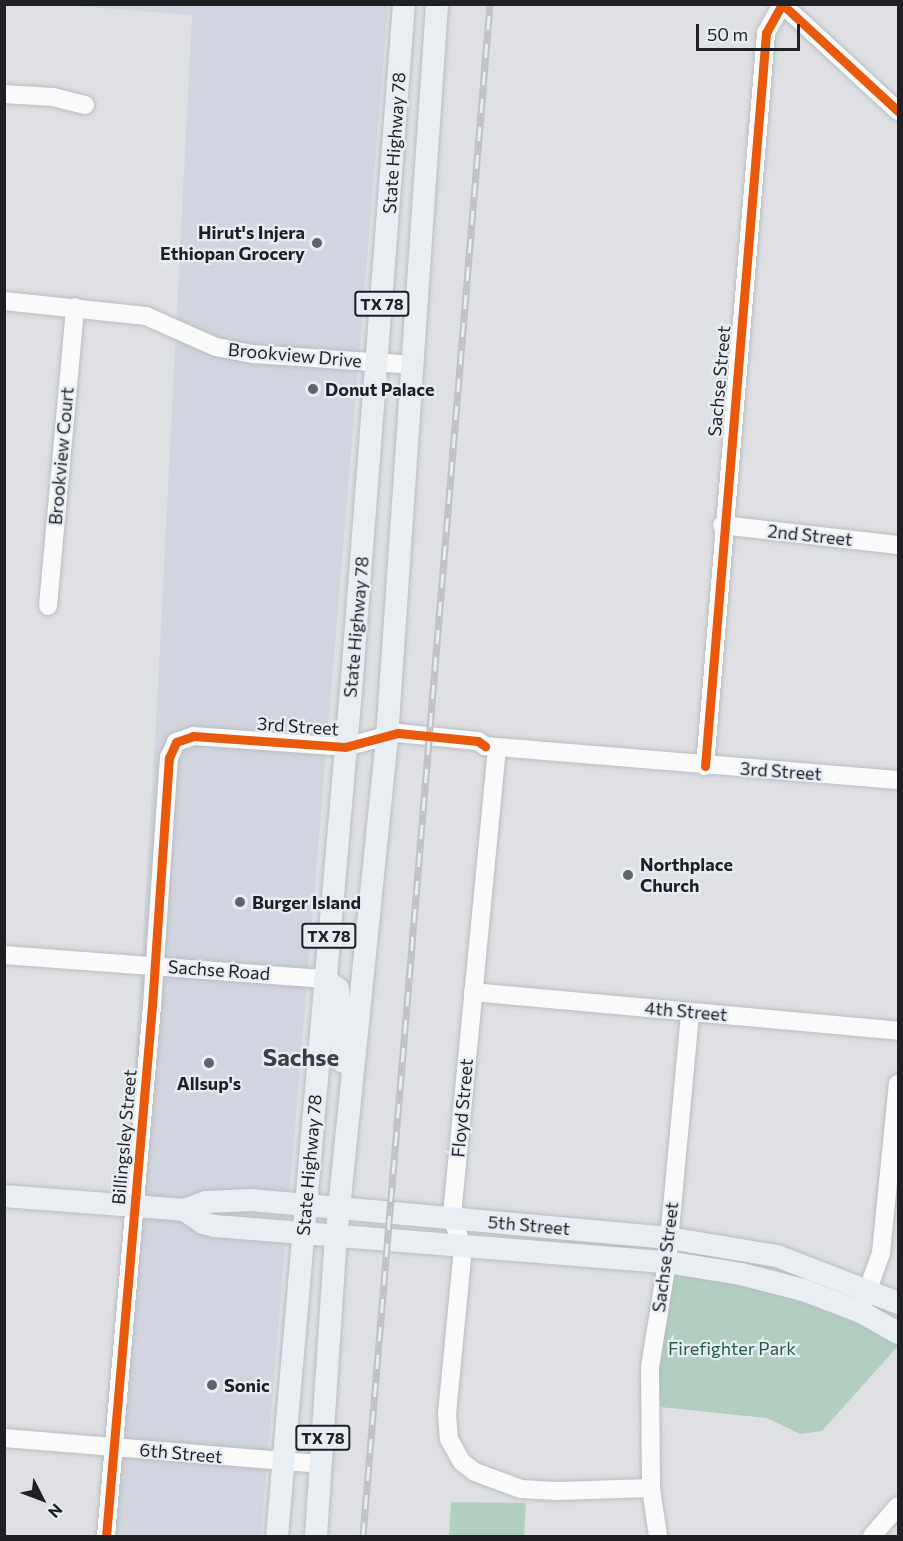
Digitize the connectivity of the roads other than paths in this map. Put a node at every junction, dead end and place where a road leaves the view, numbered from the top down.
1 (404, 4) edge
2 (437, 4) edge
3 (782, 4) edge
4 (4, 94) edge
5 (85, 105) dead end
6 (898, 111) edge
7 (4, 301) edge
8 (75, 307) junction
9 (378, 362) junction
10 (414, 365) junction
11 (722, 525) junction
12 (898, 545) edge
13 (48, 606) dead end
14 (387, 738) junction
15 (176, 742) joint
16 (345, 747) junction
17 (491, 747) junction
18 (705, 765) junction
19 (898, 780) edge
20 (4, 955) edge
21 (155, 965) junction
22 (325, 979) junction
23 (473, 992) junction
24 (690, 1012) junction
25 (898, 1030) edge
26 (351, 1073) junction
27 (898, 1084) edge
28 (4, 1196) edge
29 (306, 1204) junction
30 (135, 1206) junction
31 (339, 1208) junction
32 (184, 1210) junction
33 (452, 1218) junction
34 (508, 1222) junction
35 (304, 1234) junction
36 (336, 1238) junction
37 (669, 1238) junction
38 (463, 1248) junction
39 (505, 1250) junction
40 (667, 1262) junction
41 (868, 1289) junction
42 (898, 1303) edge
43 (861, 1312) junction
44 (898, 1333) edge
45 (4, 1438) edge
46 (115, 1448) junction
47 (284, 1462) junction
48 (322, 1464) junction
49 (651, 1488) junction
50 (898, 1506) edge
51 (106, 1536) edge
52 (277, 1536) edge
53 (316, 1536) edge
54 (658, 1536) edge
55 (872, 1536) edge

1 - 9 main road, State Highway 78 / TX 78
2 - 10 main road, State Highway 78 / TX 78
3 - 6 street
3 - 11 street, Sachse Street
4 - 5 street
7 - 8 street, Brookview Drive
8 - 9 street, Brookview Drive
8 - 13 street, Brookview Court
9 - 10 street, Brookview Drive
9 - 16 main road, State Highway 78 / TX 78
10 - 14 main road, State Highway 78 / TX 78
11 - 12 street, 2nd Street
11 - 18 street, Sachse Street
14 - 16 street, 3rd Street
14 - 17 street, 3rd Street
14 - 26 main road, State Highway 78 / TX 78
15 - 16 street, 3rd Street
15 - 21 street, Billingsley Street
16 - 22 main road, State Highway 78 / TX 78
17 - 18 street, 3rd Street
17 - 23 street, Floyd Street
18 - 19 street, 3rd Street
20 - 21 street, Sachse Road
21 - 22 street, Sachse Road
21 - 30 street, Billingsley Street
22 - 26 main road
22 - 29 main road, State Highway 78 / TX 78
23 - 24 street, 4th Street
23 - 33 street, Floyd Street
24 - 25 street, 4th Street
24 - 37 street, Sachse Street
26 - 31 main road, State Highway 78 / TX 78
27 - 41 street
28 - 30 main road, 5th Street
29 - 31 main road, 5th Street
29 - 32 main road, 5th Street
29 - 35 main road, State Highway 78 / TX 78
30 - 32 main road, 5th Street
30 - 46 street, Billingsley Street
31 - 33 main road, 5th Street
31 - 36 main road, State Highway 78 / TX 78
32 - 35 main road, 5th Street
33 - 34 main road, 5th Street
33 - 38 street, Floyd Street
34 - 37 main road, 5th Street
34 - 39 main road
35 - 36 main road, 5th Street
35 - 47 main road, State Highway 78 / TX 78
36 - 38 main road, 5th Street
36 - 48 main road, State Highway 78 / TX 78
37 - 40 street, Sachse Street
37 - 41 main road, 5th Street
38 - 39 main road, 5th Street
38 - 49 street, Floyd Street
39 - 40 main road, 5th Street
40 - 43 main road, 5th Street
40 - 49 street, Sachse Street
41 - 42 main road, 5th Street
41 - 43 street
43 - 44 main road, 5th Street
45 - 46 street, 6th Street
46 - 47 street, 6th Street
46 - 51 street, Billingsley Street
47 - 48 street, 6th Street
47 - 52 main road, State Highway 78 / TX 78
48 - 53 main road, State Highway 78 / TX 78
49 - 54 street, Sachse Street
50 - 55 street

